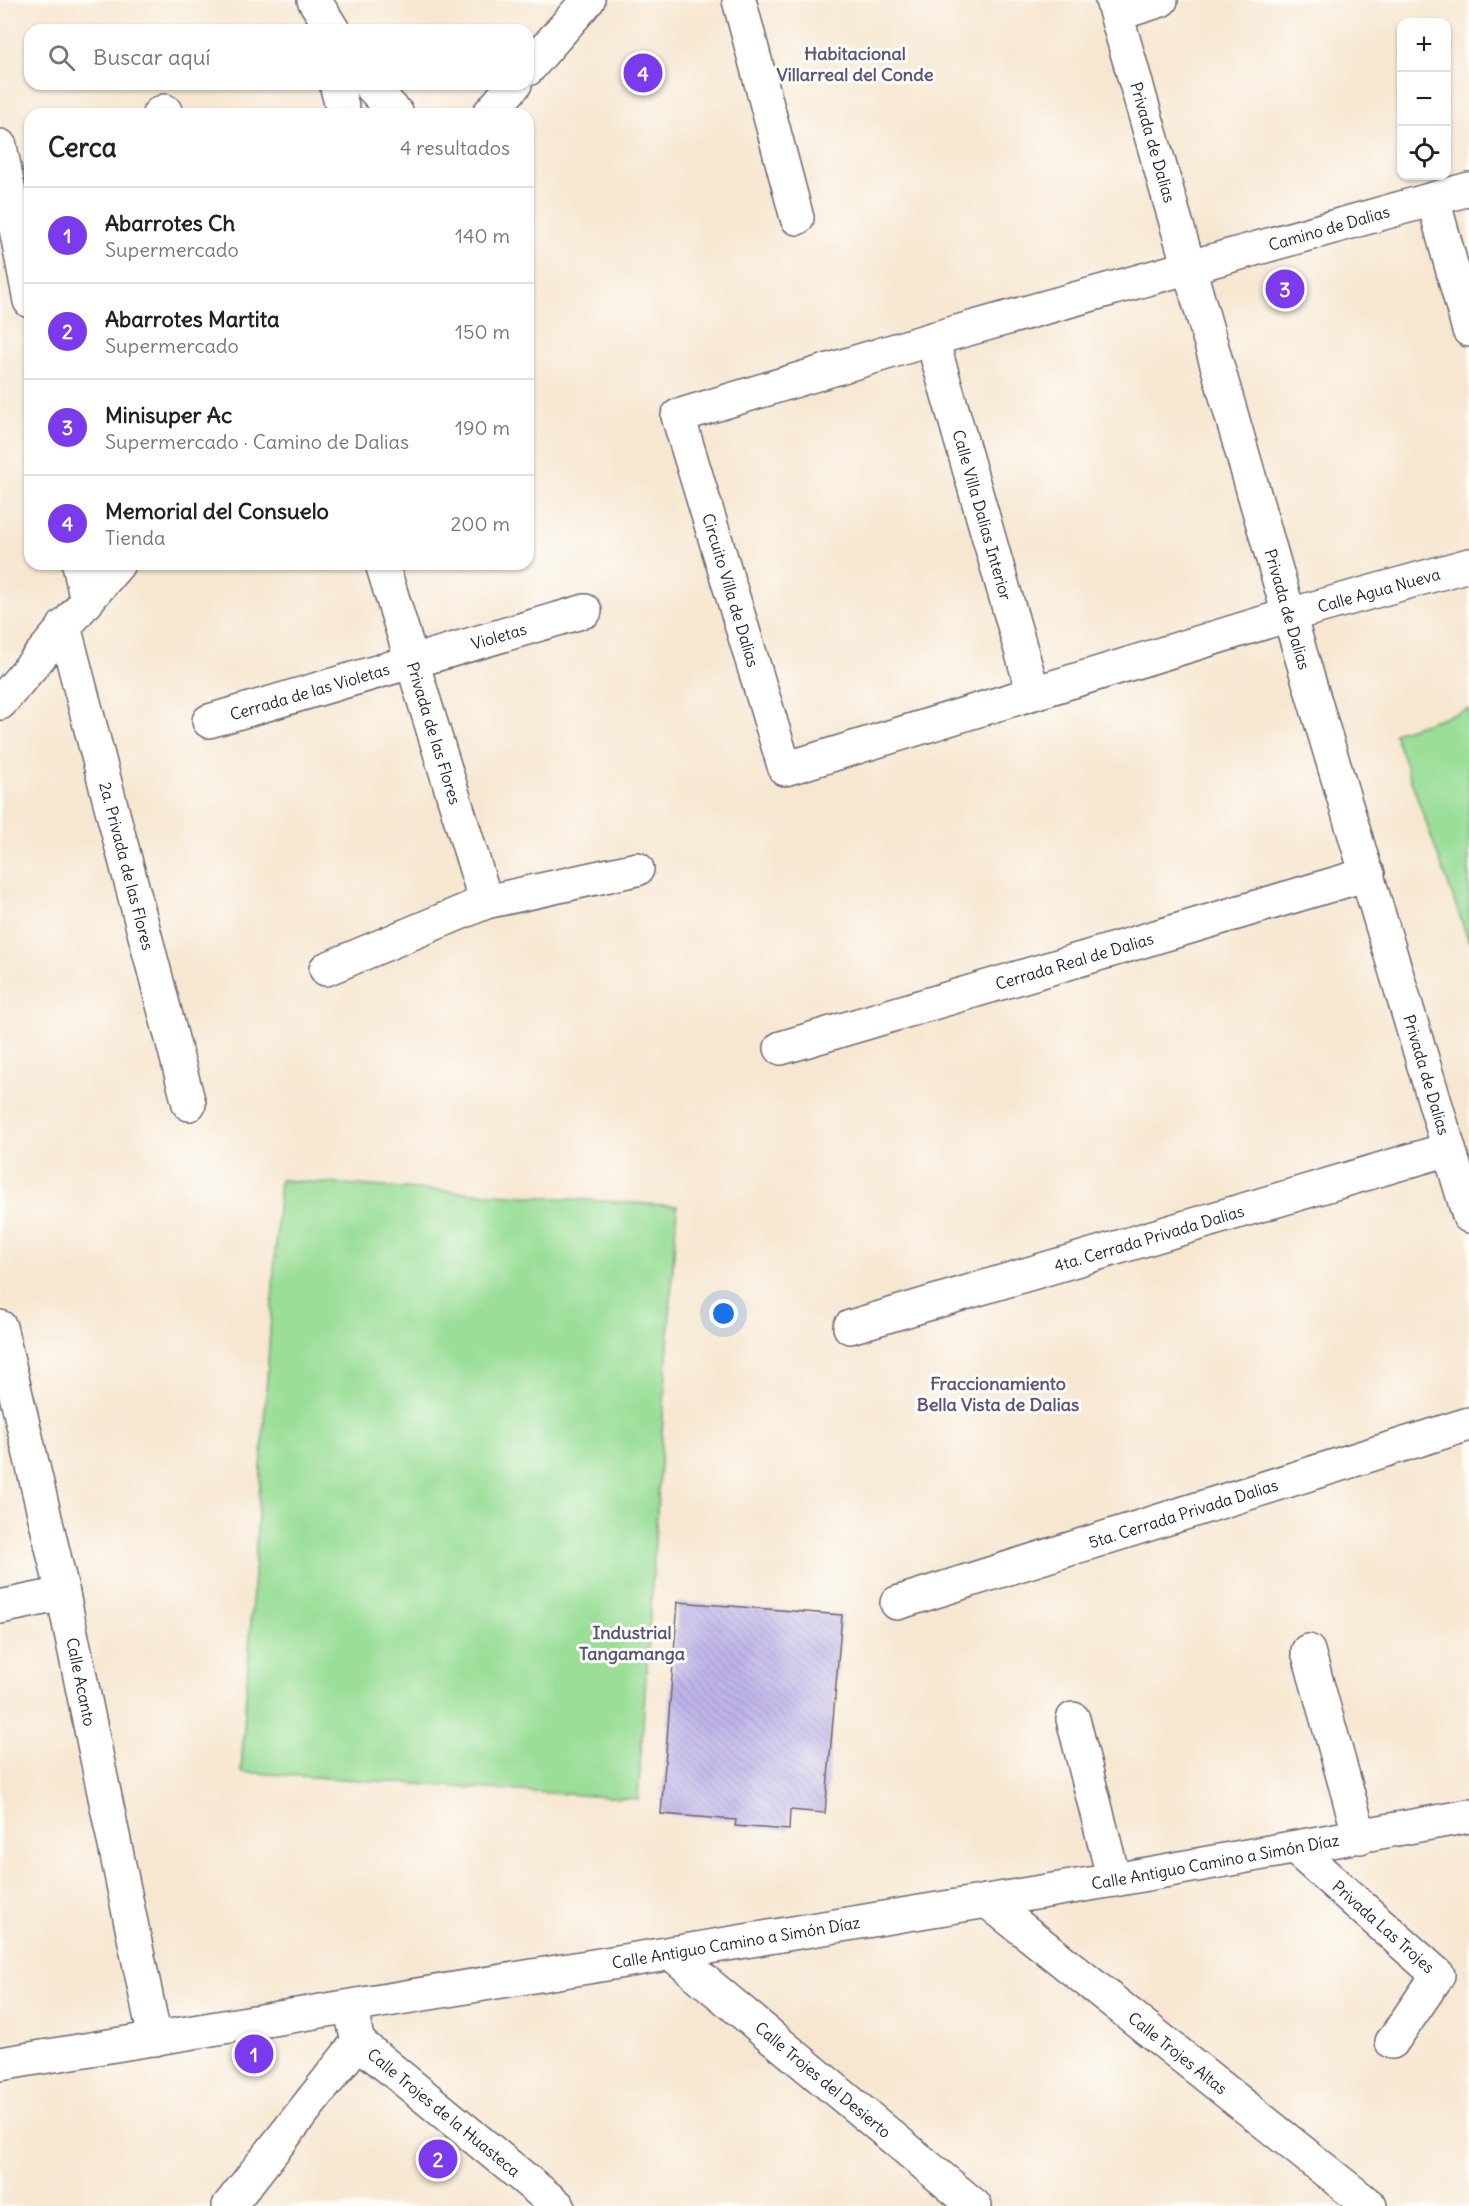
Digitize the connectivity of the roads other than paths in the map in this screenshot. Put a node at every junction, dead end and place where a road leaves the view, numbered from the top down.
1 (588, 0) edge
2 (739, 0) edge
3 (1161, 0) edge
4 (1114, 7) edge
5 (534, 62) edge
6 (338, 90) edge
7 (375, 90) edge
8 (510, 90) edge
9 (342, 108) edge
10 (391, 108) edge
11 (494, 108) edge
12 (0, 146) edge
13 (19, 181) edge
14 (1469, 189) edge
15 (1433, 199) junction
16 (797, 218) dead end
17 (24, 236) edge
18 (1189, 267) junction
19 (1469, 330) edge
20 (932, 339) junction
21 (1469, 565) edge
22 (81, 570) edge
23 (113, 570) edge
24 (384, 570) edge
25 (87, 602) junction
26 (585, 611) dead end
27 (1289, 615) junction
28 (64, 627) junction
29 (411, 662) junction
30 (1033, 692) junction
31 (0, 703) edge
32 (209, 721) dead end
33 (637, 869) dead end
34 (1368, 874) junction
35 (486, 902) junction
36 (326, 969) dead end
37 (781, 1048) dead end
38 (189, 1104) dead end
39 (1449, 1149) junction
40 (1469, 1216) edge
41 (0, 1327) edge
42 (850, 1328) dead end
43 (1469, 1424) edge
44 (63, 1594) junction
45 (897, 1603) dead end
46 (0, 1607) edge
47 (1308, 1651) dead end
48 (1073, 1719) dead end
49 (1469, 1816) edge
50 (1360, 1837) junction
51 (1296, 1849) junction
52 (1114, 1880) junction
53 (987, 1901) junction
54 (672, 1953) junction
55 (350, 2007) junction
56 (155, 2039) junction
57 (358, 2042) junction
58 (1392, 2042) dead end
59 (0, 2064) edge
60 (544, 2201) edge
61 (229, 2206) edge
62 (975, 2206) edge
63 (1370, 2206) edge

1 - 5 street
2 - 16 street
3 - 4 street
4 - 18 street, Privada de Dalias
6 - 9 street
7 - 10 street
8 - 11 street
12 - 13 street
13 - 17 street
14 - 15 street, Camino de Dalias
15 - 18 street, Camino de Dalias
15 - 19 street
18 - 20 street, Circuito Villa de Dalias
18 - 27 street, Privada de Dalias
20 - 30 street, Calle Villa Dalias Interior
20 - 30 street, Circuito Villa de Dalias
21 - 27 street, Calle Agua Nueva
22 - 25 street
23 - 25 street
24 - 29 street, Privada de las Flores
25 - 28 street
26 - 29 street, Violetas
27 - 30 street, Circuito Villa de Dalias
27 - 34 street, Privada de Dalias
28 - 31 street
28 - 38 street, 2a. Privada de las Flores
29 - 32 street, Cerrada de las Violetas
29 - 35 street, Privada de las Flores
33 - 35 street
34 - 37 street, Cerrada Real de Dalias
34 - 39 street, Privada de Dalias
35 - 36 street
39 - 40 street, Privada de Dalias
39 - 42 street, 4ta. Cerrada Privada Dalias
41 - 44 street, Calle Acanto
43 - 45 street, 5ta. Cerrada Privada Dalias
44 - 46 street
44 - 56 street, Calle Acanto
47 - 50 street
48 - 52 street
49 - 50 street, Calle Antiguo Camino a Simón Díaz
50 - 51 street, Calle Antiguo Camino a Simón Díaz
51 - 52 street, Calle Antiguo Camino a Simón Díaz
51 - 58 street, Privada Las Trojes
52 - 53 street, Calle Antiguo Camino a Simón Díaz
53 - 54 street, Calle Antiguo Camino a Simón Díaz
53 - 63 street, Calle Trojes Altas
54 - 55 street, Calle Antiguo Camino a Simón Díaz
54 - 62 street, Calle Trojes del Desierto
55 - 56 street, Calle Antiguo Camino a Simón Díaz
55 - 57 street
56 - 59 street, Calle Antiguo Camino a Simón Díaz
57 - 60 street, Calle Trojes de la Huasteca
57 - 61 street

